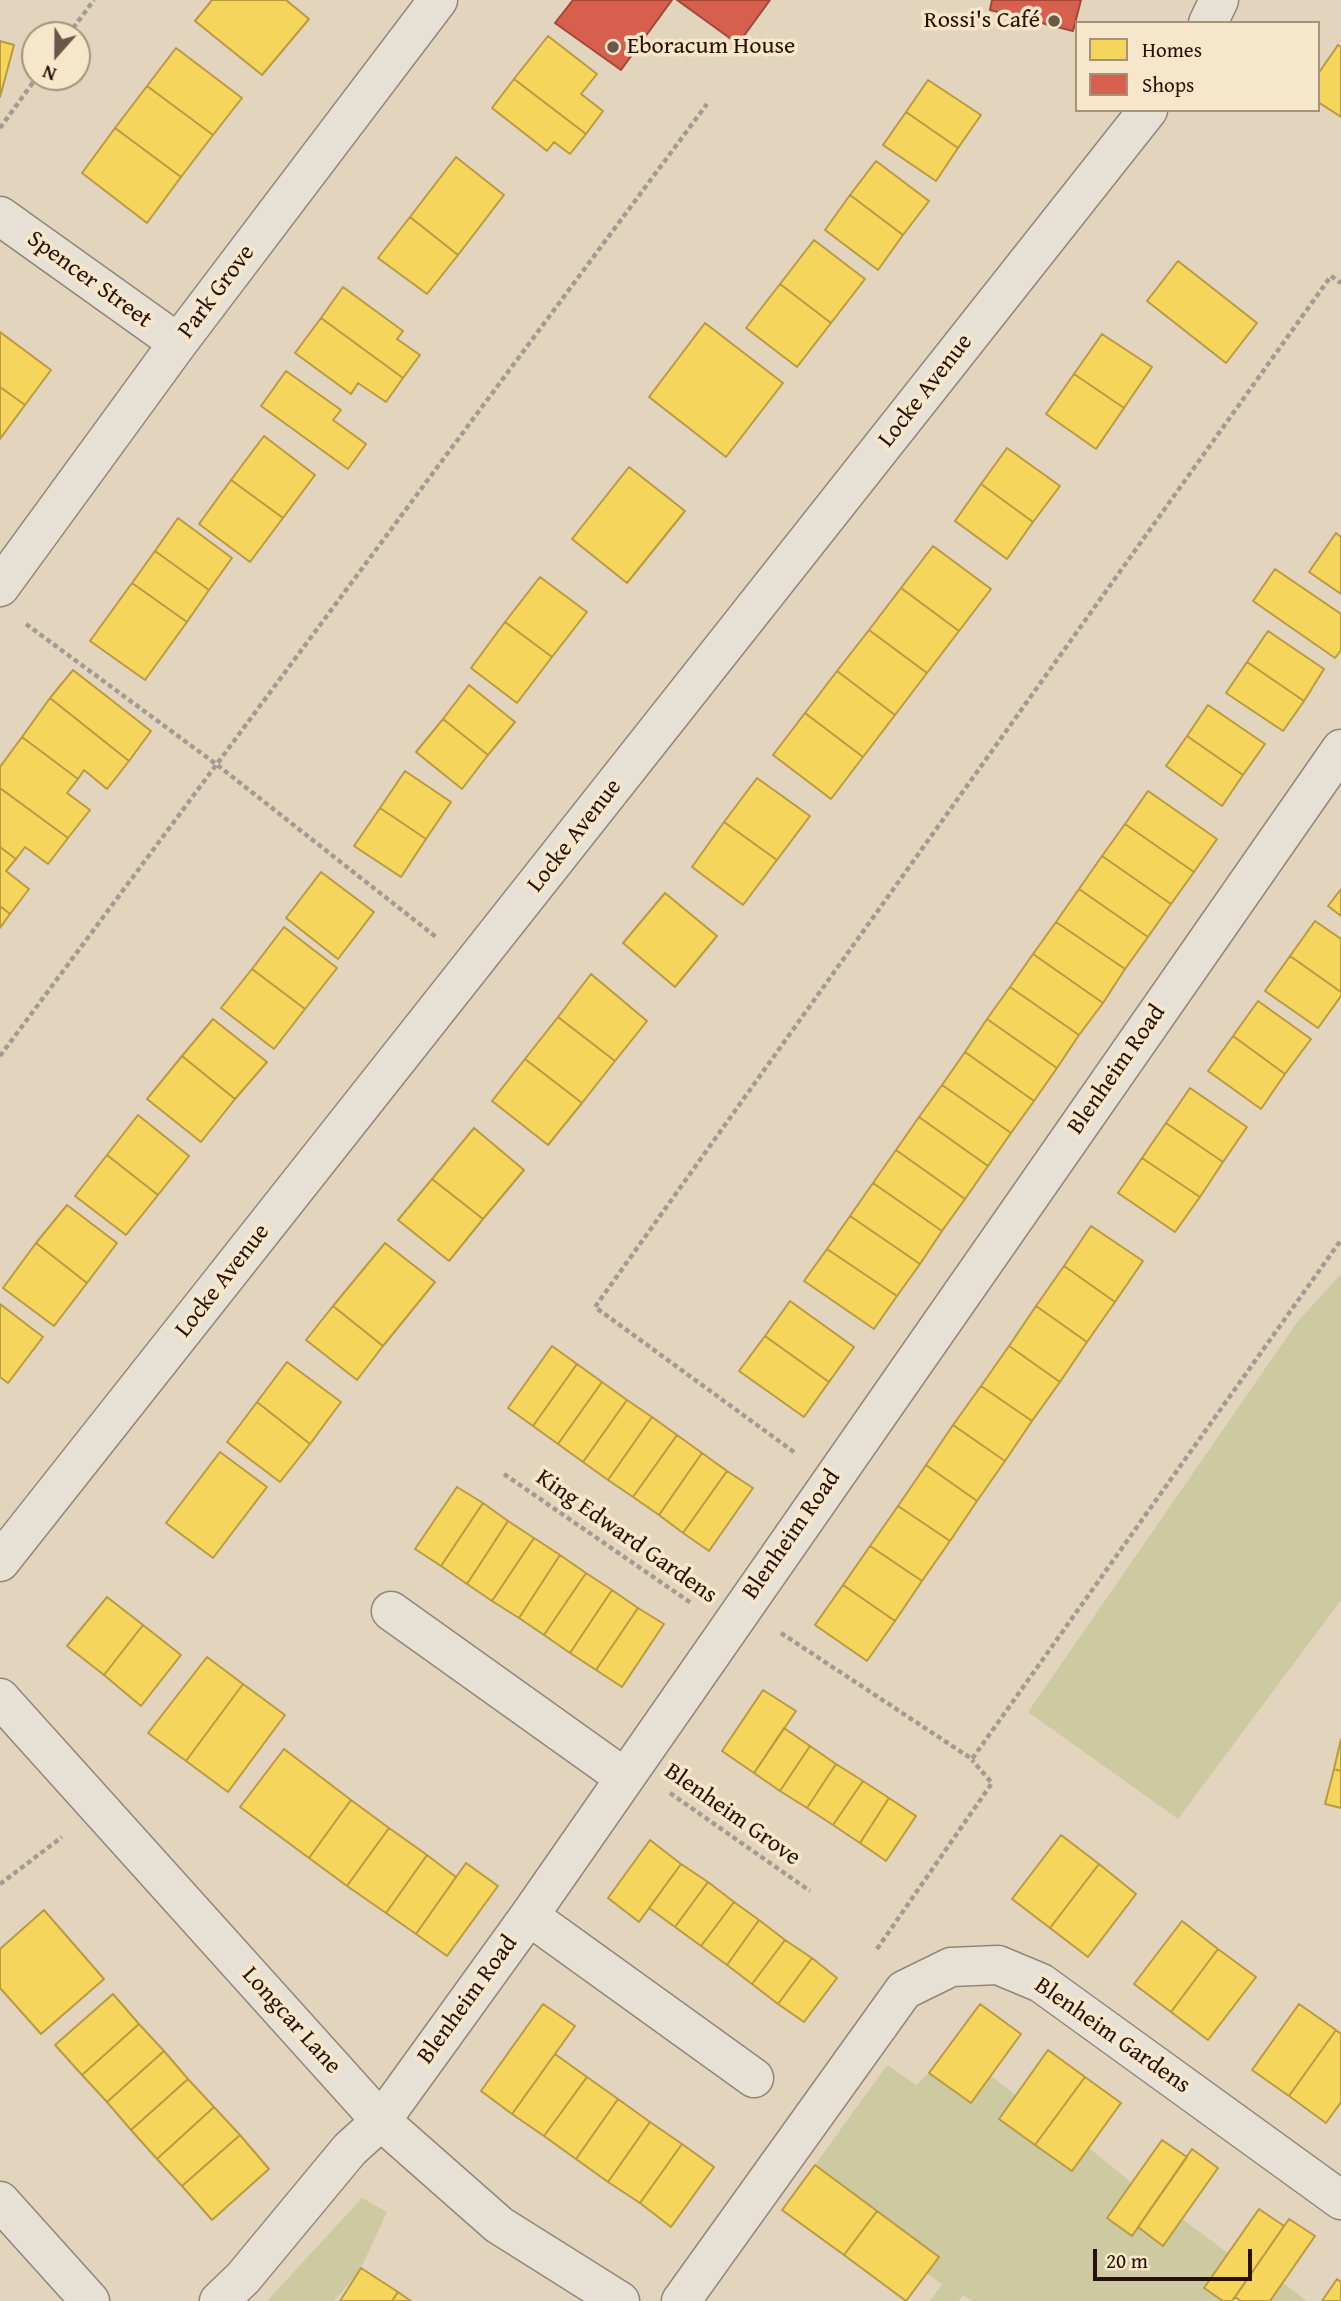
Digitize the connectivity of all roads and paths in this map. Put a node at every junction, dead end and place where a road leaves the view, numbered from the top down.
1 (94, 0) edge
2 (438, 0) edge
3 (1219, 0) edge
4 (78, 21) edge
5 (1209, 21) edge
6 (27, 91) edge
7 (707, 104) dead end
8 (1146, 112) edge
9 (0, 128) edge
10 (0, 216) edge
11 (1341, 283) edge
12 (178, 343) junction
13 (0, 587) edge
14 (22, 621) dead end
15 (1341, 749) edge
16 (216, 764) junction
17 (472, 966) junction
18 (0, 1056) edge
19 (1341, 1240) edge
20 (504, 1474) dead end
21 (831, 1479) junction
22 (0, 1562) edge
23 (391, 1611) dead end
24 (735, 1618) junction
25 (0, 1698) edge
26 (629, 1772) junction
27 (99, 1809) junction
28 (0, 1884) edge
29 (810, 1891) dead end
30 (529, 1916) junction
31 (754, 2078) dead end
32 (382, 2121) junction
33 (1341, 2200) edge
34 (0, 2201) edge
35 (90, 2301) edge
36 (219, 2301) edge
37 (620, 2301) edge
38 (681, 2301) edge

1 - 4 path
2 - 12 street, Park Grove
3 - 5 street
6 - 9 path
7 - 16 path
8 - 17 street, Locke Avenue
10 - 12 street, Spencer Street
11 - 21 path
12 - 13 street, Park Grove
14 - 16 path
15 - 21 street, Blenheim Road
16 - 17 path
16 - 18 path
17 - 22 street, Locke Avenue
19 - 24 path, King Edward Gardens
20 - 24 path, King Edward Gardens
21 - 24 street, Blenheim Road
23 - 26 street
24 - 26 street, Blenheim Road
25 - 27 street, Longcar Lane
26 - 29 path, Blenheim Grove
26 - 30 street, Blenheim Road
27 - 28 path
27 - 32 street, Longcar Lane
30 - 31 street
30 - 32 street, Blenheim Road
32 - 36 street, Blenheim Road
32 - 37 street, Longcar Lane
33 - 38 street, Blenheim Gardens
34 - 35 street

